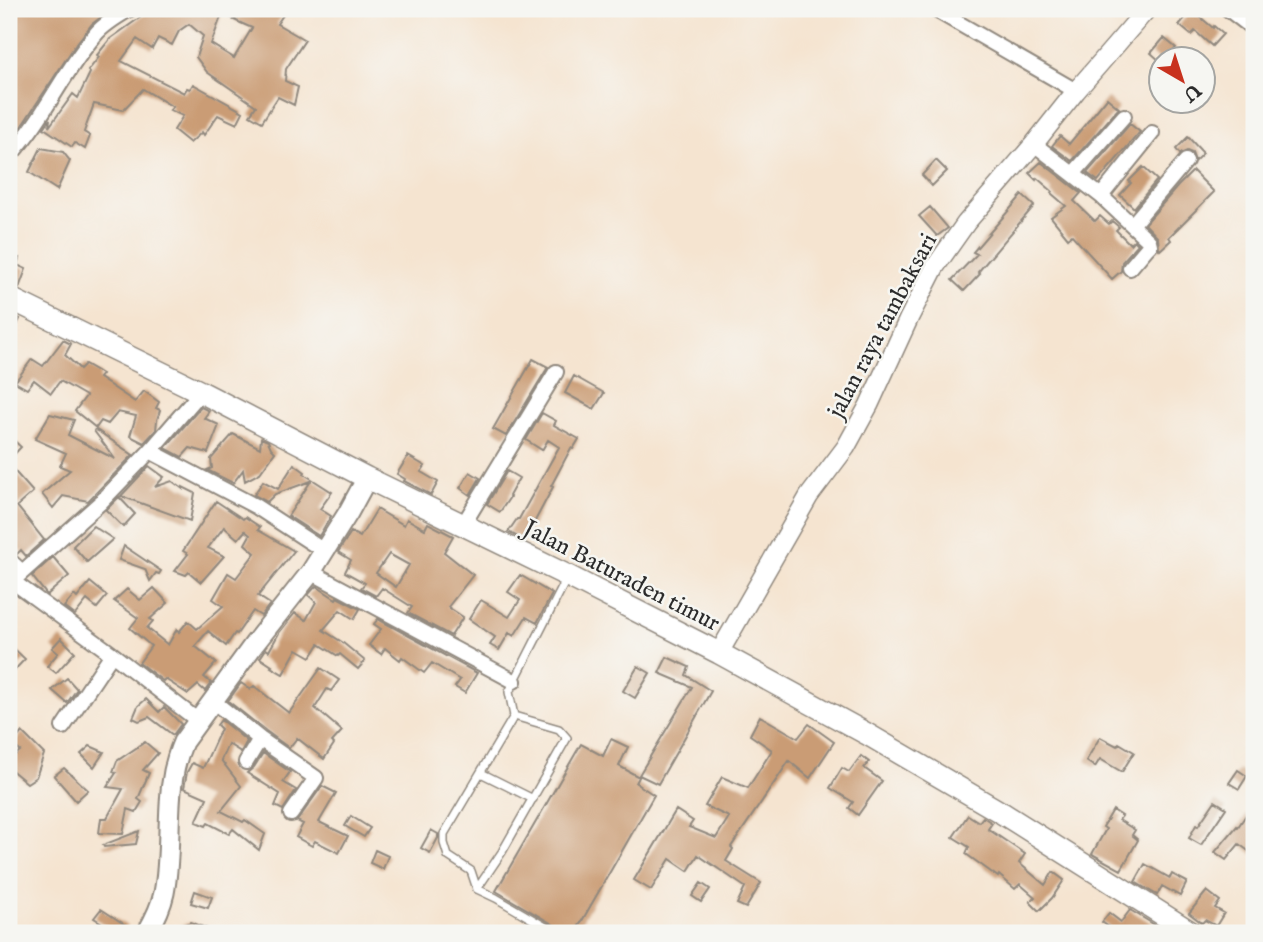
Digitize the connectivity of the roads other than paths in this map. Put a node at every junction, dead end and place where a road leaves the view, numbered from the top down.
1 (130, 9) edge
2 (934, 9) edge
3 (1147, 9) edge
4 (1228, 9) edge
5 (1254, 29) edge
6 (1076, 91) junction
7 (1124, 116) dead end
8 (1152, 133) dead end
9 (1034, 144) junction
10 (9, 156) edge
11 (1186, 161) dead end
12 (1073, 174) junction
13 (1101, 196) junction
14 (1132, 225) junction
15 (1130, 268) dead end
16 (9, 298) edge
17 (556, 372) dead end
18 (201, 392) junction
19 (150, 451) junction
20 (367, 478) junction
21 (463, 525) junction
22 (324, 551) junction
23 (9, 560) edge
24 (311, 572) junction
25 (568, 576) junction
26 (14, 579) edge
27 (719, 653) junction
28 (112, 654) junction
29 (514, 681) junction
30 (213, 701) junction
31 (514, 716) junction
32 (197, 720) junction
33 (63, 727) dead end
34 (260, 739) junction
35 (246, 762) dead end
36 (481, 773) junction
37 (533, 799) junction
38 (291, 814) dead end
39 (477, 889) junction
40 (147, 933) edge
41 (556, 933) edge
42 (1192, 933) edge

1 - 10 street
2 - 6 street
3 - 6 street, jalan raya tambaksari
4 - 5 street
6 - 9 street, jalan raya tambaksari
7 - 12 street
8 - 13 street
9 - 12 street
9 - 27 street, jalan raya tambaksari
11 - 14 street
12 - 13 street
13 - 14 street
14 - 15 street
16 - 18 main road, Jalan Baturaden timur
17 - 21 street
18 - 19 street
18 - 20 main road, Jalan Baturaden timur
19 - 22 street
19 - 26 street
20 - 21 main road, Jalan Baturaden timur
20 - 22 main road
21 - 25 main road, Jalan Baturaden timur
22 - 24 main road
23 - 26 street
24 - 29 street
24 - 30 main road
25 - 27 main road, Jalan Baturaden timur
25 - 29 lane
26 - 28 street
27 - 42 main road, Jalan Baturaden timur
28 - 32 street
28 - 33 street
29 - 31 lane
30 - 32 main road
30 - 34 street
31 - 36 lane
31 - 37 lane
32 - 40 main road
34 - 35 street
34 - 38 street
36 - 37 lane
36 - 39 lane
37 - 39 lane
39 - 41 lane

